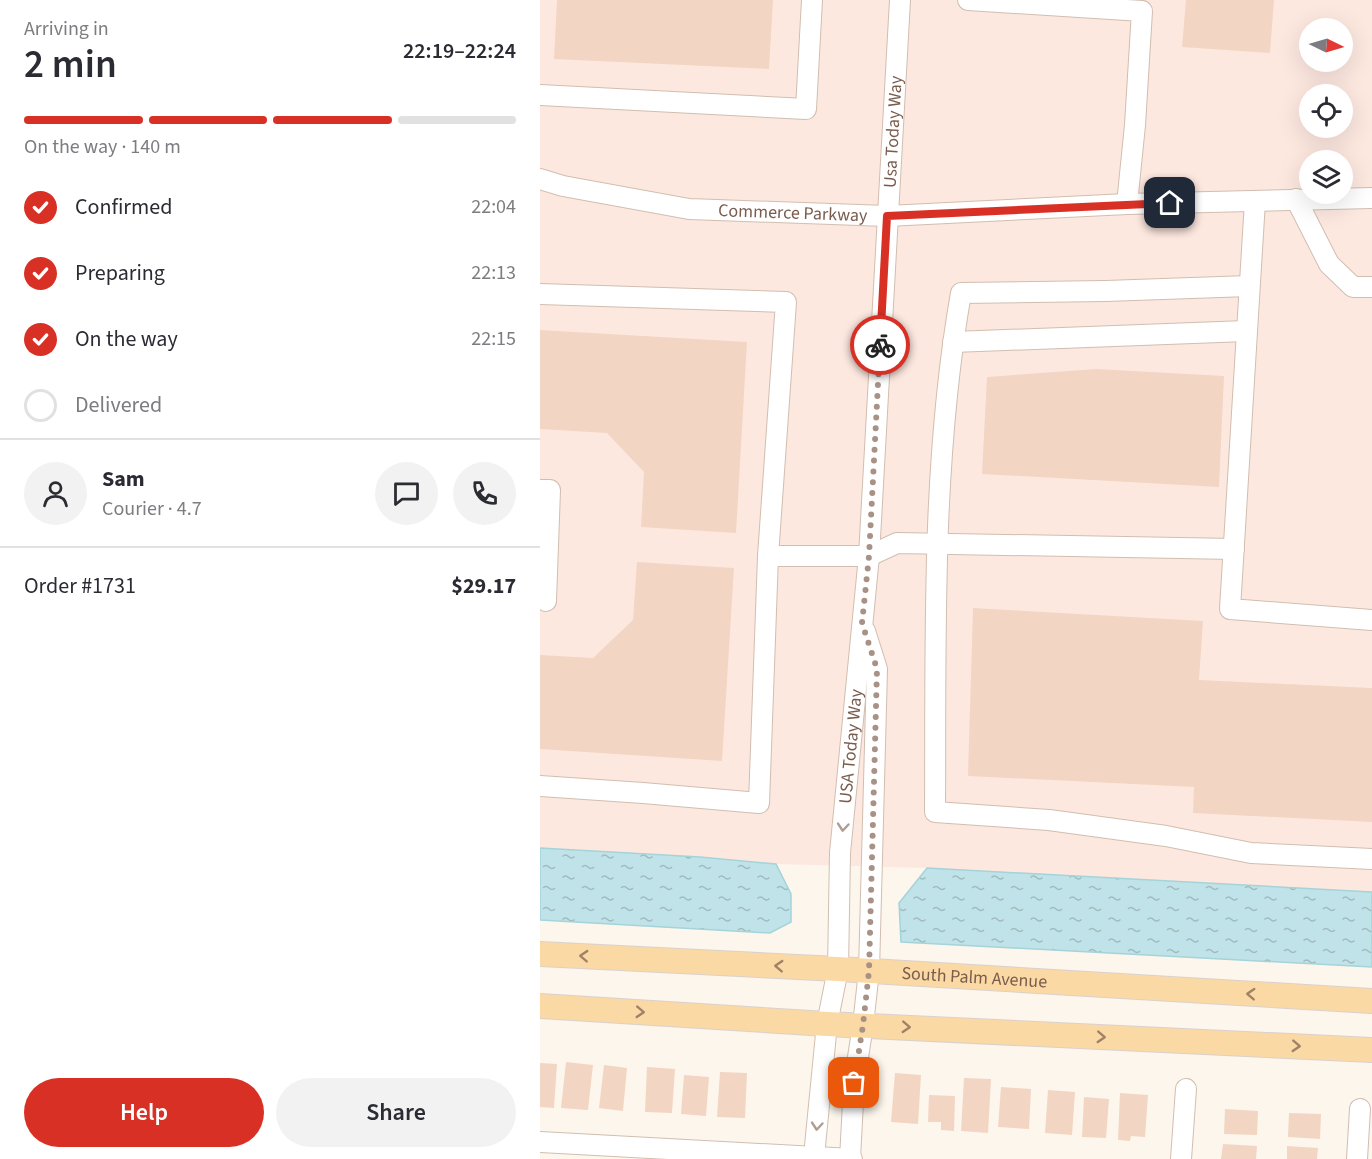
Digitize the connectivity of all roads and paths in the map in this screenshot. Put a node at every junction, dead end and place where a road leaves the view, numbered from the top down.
1 (812, 0) edge
2 (900, 0) edge
3 (978, 0) edge
4 (540, 95) edge
5 (540, 179) edge
6 (1372, 198) edge
7 (1296, 199) junction
8 (1256, 201) junction
9 (1127, 204) junction
10 (887, 216) junction
11 (1249, 286) junction
12 (1372, 287) edge
13 (540, 294) edge
14 (1246, 331) junction
15 (953, 342) junction
16 (540, 490) edge
17 (937, 544) junction
18 (1234, 549) junction
19 (768, 556) junction
20 (869, 556) junction
21 (546, 601) dead end
22 (1372, 620) edge
23 (862, 623) junction
24 (540, 786) edge
25 (1372, 859) edge
26 (540, 954) edge
27 (838, 969) junction
28 (869, 971) junction
29 (1372, 1001) edge
30 (540, 1006) edge
31 (827, 1024) junction
32 (863, 1025) junction
33 (1372, 1050) edge
34 (1186, 1089) dead end
35 (1360, 1110) dead end
36 (540, 1142) edge
37 (560, 1151) edge
38 (814, 1156) junction
39 (851, 1159) edge
40 (1181, 1159) edge
41 (1358, 1159) edge

1 - 4 street
2 - 10 street, Usa Today Way
3 - 9 street
5 - 10 street, Commerce Parkway
6 - 7 street, Commerce Parkway
7 - 8 street, Commerce Parkway
7 - 12 street
8 - 9 street, Commerce Parkway
8 - 11 street
9 - 10 street, Commerce Parkway
10 - 20 street, Usa Today Way
11 - 14 street
11 - 15 street
13 - 19 street
14 - 15 street
14 - 18 street
15 - 17 street
16 - 21 street
17 - 18 street
17 - 20 street
17 - 25 street
18 - 22 street
19 - 20 street
19 - 24 street
20 - 23 street, Usa Today Way
23 -> 27 street, USA Today Way
23 - 28 street, USA Today Way
27 -> 26 main road, South Palm Avenue
27 - 28 main road, South Palm Avenue
27 - 31 street, USA Today Way
29 -> 28 main road, South Palm Avenue
28 - 32 street, USA Today Way
30 -> 31 main road
31 - 32 main road
31 -> 38 street, USA Today Way
32 -> 33 main road
32 - 39 street, USA Today Way
34 - 40 street
35 - 41 street
36 - 37 street
37 - 38 street
38 - 39 street

